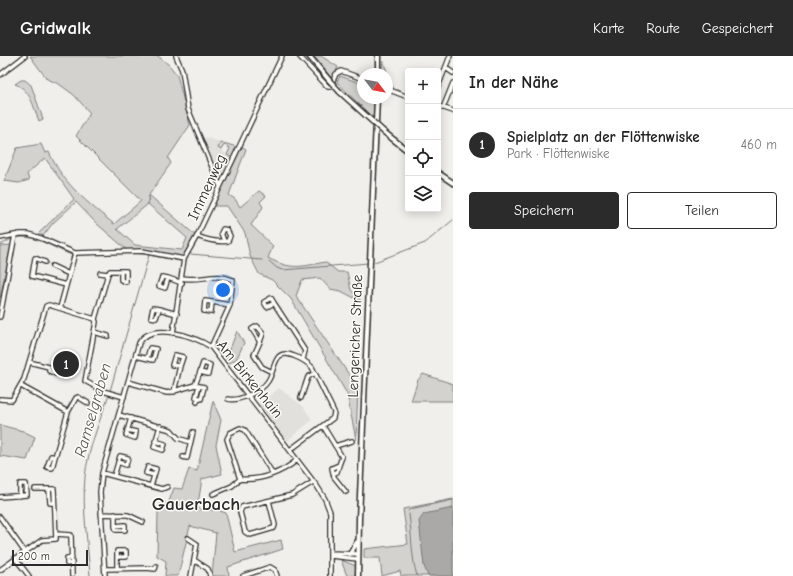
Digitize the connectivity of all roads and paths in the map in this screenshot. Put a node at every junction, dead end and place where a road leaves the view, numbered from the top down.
1 (25, 56) edge
2 (176, 56) edge
3 (282, 56) edge
4 (299, 56) edge
5 (309, 56) edge
6 (378, 56) edge
7 (450, 56) edge
8 (378, 68) edge
9 (446, 68) junction
10 (453, 73) edge
11 (0, 75) edge
12 (357, 77) edge
13 (441, 80) edge
14 (453, 83) edge
15 (393, 91) edge
16 (448, 94) junction
17 (405, 96) edge
18 (453, 96) edge
19 (377, 104) edge
20 (443, 108) joint
21 (453, 111) edge
22 (405, 149) edge
23 (441, 175) edge
24 (453, 183) edge
25 (220, 186) junction
26 (15, 236) junction
27 (197, 236) junction
28 (0, 238) edge
29 (224, 242) dead end
30 (75, 255) junction
31 (184, 259) junction
32 (45, 262) dead end
33 (52, 266) dead end
34 (121, 271) dead end
35 (100, 273) dead end
36 (69, 274) junction
37 (108, 274) junction
38 (168, 278) dead end
39 (182, 280) junction
40 (66, 285) junction
41 (212, 302) dead end
42 (274, 303) dead end
43 (230, 305) junction
44 (60, 308) junction
45 (159, 309) dead end
46 (177, 314) junction
47 (0, 317) edge
48 (94, 319) junction
49 (94, 332) junction
50 (173, 333) junction
51 (108, 336) dead end
52 (260, 342) dead end
53 (211, 347) junction
54 (136, 356) junction
55 (147, 358) dead end
56 (303, 359) junction
57 (29, 362) junction
58 (180, 366) dead end
59 (49, 367) dead end
60 (200, 372) dead end
61 (272, 372) junction
62 (315, 374) junction
63 (128, 382) junction
64 (197, 385) junction
65 (20, 386) junction
66 (174, 392) junction
67 (249, 395) junction
68 (124, 397) junction
69 (301, 398) dead end
70 (0, 399) edge
71 (228, 399) dead end
72 (198, 400) dead end
73 (88, 403) dead end
74 (68, 412) junction
75 (119, 415) junction
76 (131, 418) junction
77 (160, 426) junction
78 (323, 426) junction
79 (127, 430) dead end
80 (193, 432) dead end
81 (156, 441) dead end
82 (352, 441) dead end
83 (190, 442) junction
84 (335, 446) junction
85 (290, 450) junction
86 (55, 457) dead end
87 (183, 457) dead end
88 (297, 460) junction
89 (118, 462) dead end
90 (102, 473) junction
91 (273, 474) junction
92 (154, 475) dead end
93 (114, 476) junction
94 (240, 479) junction
95 (313, 482) junction
96 (151, 486) junction
97 (167, 487) dead end
98 (36, 489) dead end
99 (346, 492) dead end
100 (213, 494) dead end
101 (20, 496) dead end
102 (0, 497) edge
103 (269, 501) junction
104 (101, 514) junction
105 (115, 514) junction
106 (0, 517) edge
107 (143, 522) dead end
108 (115, 526) dead end
109 (56, 534) junction
110 (188, 538) dead end
111 (358, 538) junction
112 (24, 551) junction
113 (350, 554) junction
114 (331, 555) junction
115 (358, 556) junction
116 (117, 557) dead end
117 (15, 558) junction
118 (194, 560) junction
119 (156, 566) dead end
120 (105, 569) junction
121 (117, 569) junction
122 (0, 570) edge
123 (29, 576) edge
124 (72, 576) edge
125 (105, 576) edge
126 (191, 576) edge
127 (210, 576) edge
128 (243, 576) edge
129 (277, 576) edge
130 (330, 576) edge
131 (358, 576) edge

1 - 11 street
2 - 25 street
3 - 25 street, Immenweg
4 - 12 street
5 - 22 main road, bridge
6 - 8 main road
7 - 9 street
9 - 10 street
9 - 13 street
14 - 16 street
15 - 17 street
16 - 18 street
16 - 20 street
19 - 111 main road, Lengericher Straße
20 - 21 street
23 - 24 main road
25 - 27 street, Immenweg
26 - 28 street
26 - 30 street
26 - 47 street
27 - 29 street
27 - 31 street, Immenweg
30 - 31 street
30 - 36 street
31 - 39 street, Immenweg
32 - 40 street
33 - 36 street
34 - 37 street
35 - 37 street
36 - 40 street
37 - 48 street
38 - 39 street
39 - 43 street
39 - 46 street, Immenweg
40 - 44 street
41 - 43 street
42 - 56 street
43 - 53 street
44 - 48 street
44 - 57 street
45 - 46 street
46 - 50 street, Immenweg
48 - 49 street
49 - 51 street
49 - 68 street
50 - 53 street, Am Birkenhain
50 - 54 street, Am Birkenhain
52 - 61 street
53 - 67 street, Am Birkenhain
54 - 55 street
54 - 63 street, Am Birkenhain
56 - 61 street
56 - 62 street
57 - 59 street
57 - 65 street
58 - 66 street
60 - 64 street
61 - 67 street
62 - 69 street
62 - 78 street
63 - 66 street
63 - 68 street, Am Birkenhain
64 - 66 street
64 - 72 street
65 - 70 street
65 - 74 street
67 - 71 street
67 - 85 street, Am Birkenhain
68 - 75 street, Am Birkenhain
73 - 74 street
74 - 86 street
75 - 76 street
75 - 90 street, Am Birkenhain
76 - 77 street
76 - 79 street
77 - 81 street
77 - 83 street
78 - 84 street
78 - 85 street
80 - 83 street
82 - 84 street
83 - 87 street
84 - 99 street
85 - 88 street, Am Birkenhain
88 - 91 street
88 - 95 street, Am Birkenhain
89 - 93 street
90 - 93 street
90 - 104 street, Am Birkenhain
91 - 94 street
91 - 94 street
92 - 96 street
93 - 96 street
94 - 100 street
95 - 103 street
95 - 114 street, Am Birkenhain
96 - 97 street
98 - 109 street
101 - 102 street
103 - 103 street
104 - 105 street
104 - 120 street, Am Birkenhain
105 - 107 street
105 - 108 street
106 - 112 street
109 - 112 street
109 - 124 street
110 - 118 street
111 - 113 main road
111 - 115 main road, Lengericher Straße
112 - 117 street
113 - 114 street
113 - 115 street
114 - 115 street
114 - 130 street, Am Birkenhain
115 - 131 main road, Lengericher Straße
116 - 121 street
117 - 122 street
117 - 123 street
118 - 126 street
118 - 127 street
119 - 121 street
120 - 121 street
120 - 125 street, Am Birkenhain
128 - 129 street

